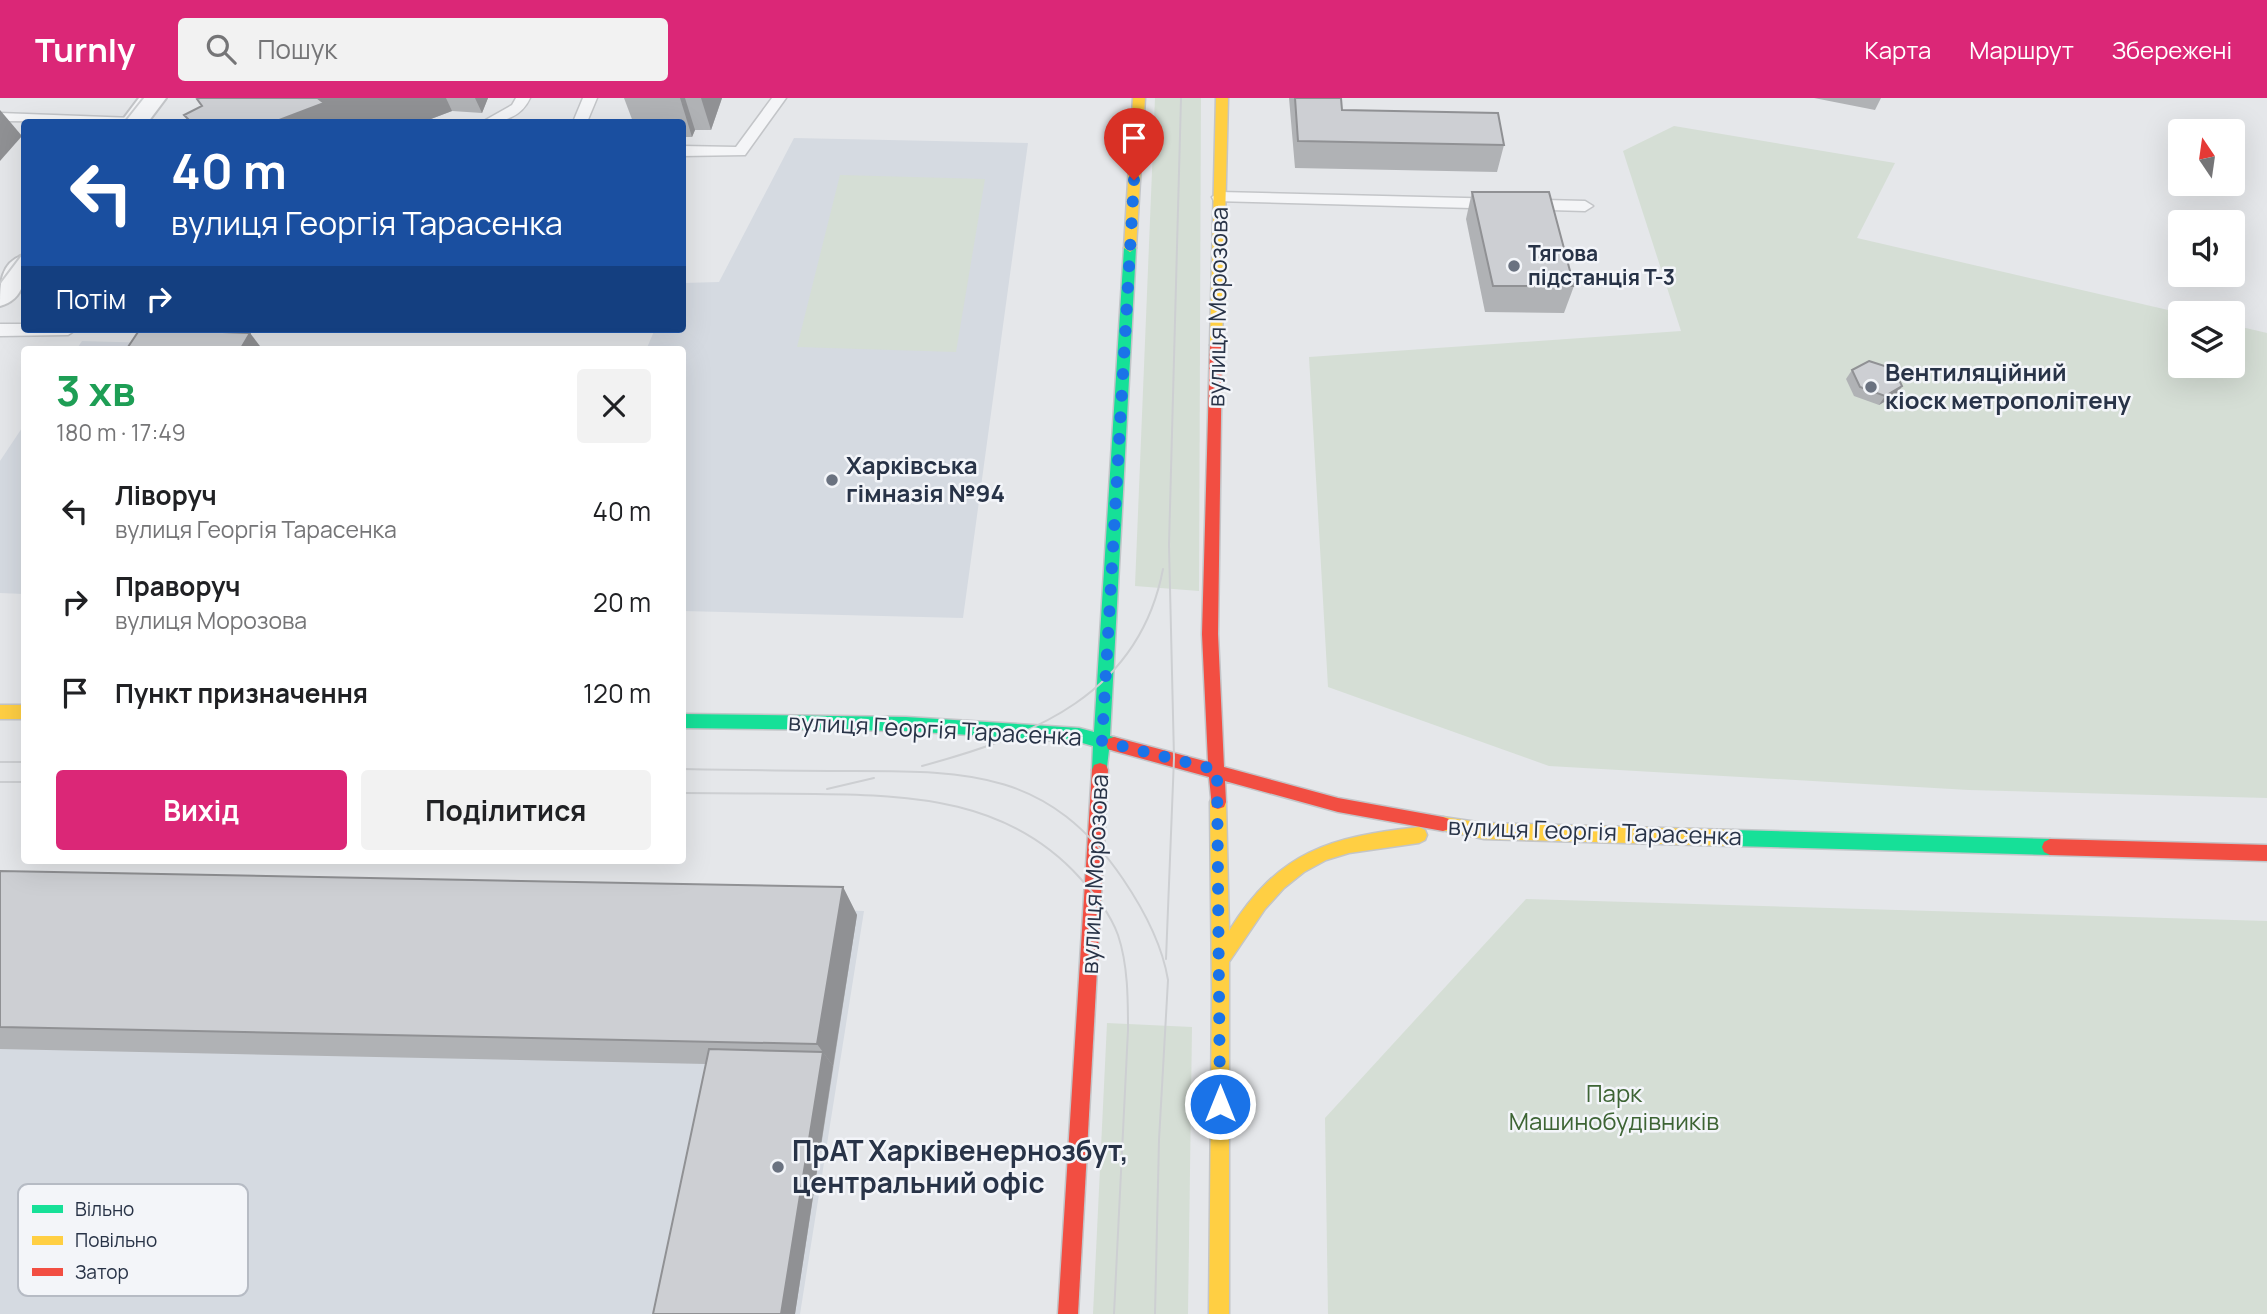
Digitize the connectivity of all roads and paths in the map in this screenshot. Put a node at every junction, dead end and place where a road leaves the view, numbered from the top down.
1 (153, 98) edge
2 (523, 98) edge
3 (590, 98) edge
4 (779, 98) edge
5 (1139, 98) edge
6 (1222, 98) edge
7 (0, 117) edge
8 (54, 119) edge
9 (136, 119) edge
10 (495, 119) edge
11 (581, 119) edge
12 (686, 151) edge
13 (1220, 197) junction
14 (1585, 206) dead end
15 (21, 269) edge
16 (0, 296) edge
17 (0, 330) edge
18 (21, 330) edge
19 (0, 712) edge
20 (21, 712) edge
21 (686, 721) edge
22 (1102, 741) junction
23 (1217, 770) junction
24 (1484, 831) junction
25 (2267, 853) edge
26 (1219, 963) junction
27 (1068, 1314) edge
28 (1219, 1314) edge

1 - 9 street
2 - 10 lane
3 - 11 lane
4 - 12 lane
5 - 22 main road, вулиця Морозова
6 - 13 main road, вулиця Морозова
7 - 8 lane
13 - 14 lane
13 - 23 main road, вулиця Морозова
15 - 16 street
17 - 18 lane
19 - 20 main road
21 - 22 main road, вулиця Георгія Тарасенка
22 - 23 main road, вулиця Георгія Тарасенка
22 - 27 main road, вулиця Морозова
23 - 24 main road, вулиця Георгія Тарасенка
23 - 26 main road, вулиця Морозова
24 - 25 main road, вулиця Георгія Тарасенка
24 - 26 main road
26 - 28 main road, вулиця Морозова

